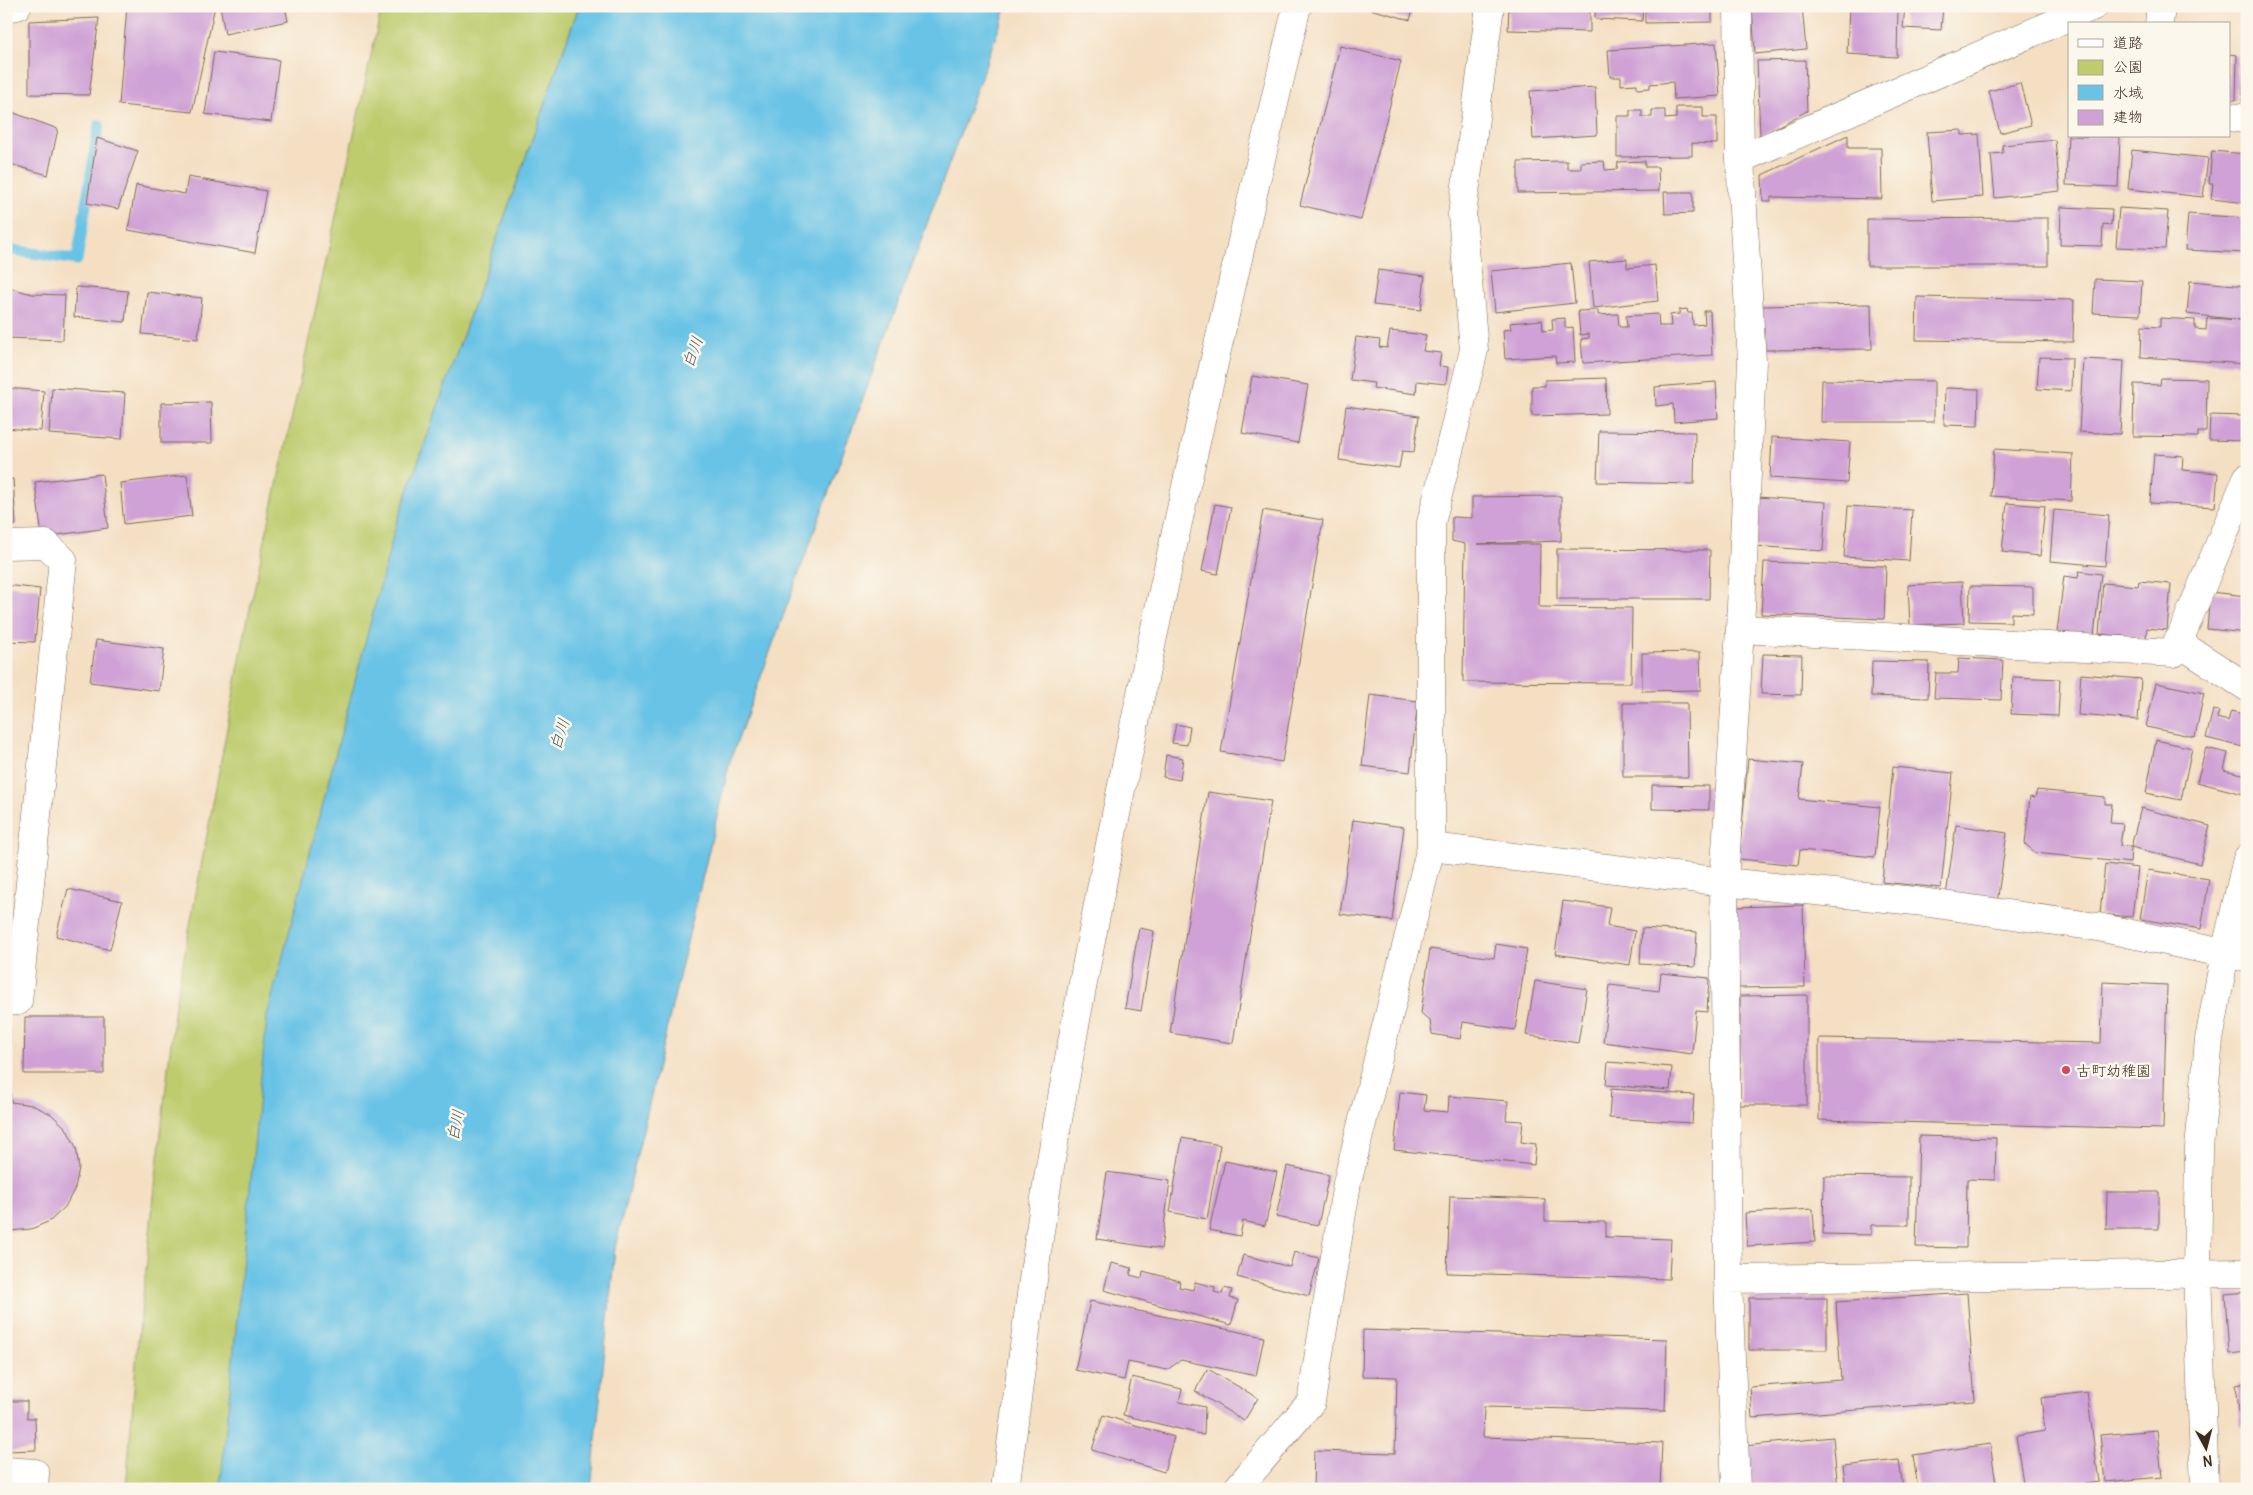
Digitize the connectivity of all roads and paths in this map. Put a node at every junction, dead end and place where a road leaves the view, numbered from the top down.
1 (17, 6) edge
2 (1297, 6) edge
3 (1490, 6) edge
4 (1738, 6) edge
5 (2094, 6) edge
6 (2161, 6) edge
7 (6, 8) edge
8 (2159, 22) edge
9 (2230, 117) edge
10 (2247, 118) edge
11 (1740, 159) junction
12 (2247, 478) edge
13 (6, 545) edge
14 (1740, 629) junction
15 (2177, 642) junction
16 (2247, 687) edge
17 (1431, 847) junction
18 (2247, 859) edge
19 (1724, 882) junction
20 (2236, 955) edge
21 (6, 1001) edge
22 (2197, 1273) junction
23 (2247, 1273) edge
24 (1728, 1278) junction
25 (6, 1471) edge
26 (34, 1489) edge
27 (1005, 1489) edge
28 (1237, 1489) edge
29 (1736, 1489) edge
30 (2205, 1489) edge

1 - 7 street
2 - 27 street
3 - 17 street
4 - 11 street
5 - 11 street
6 - 8 street
9 - 10 street
11 - 14 street
12 - 15 street
13 - 21 street
14 - 15 street
14 - 19 street
15 - 16 street
17 - 19 street
17 - 28 street
18 - 20 street
19 - 20 street
19 - 24 street
20 - 22 street
22 - 23 street
22 - 24 street
22 - 30 street
24 - 29 street
25 - 26 street

